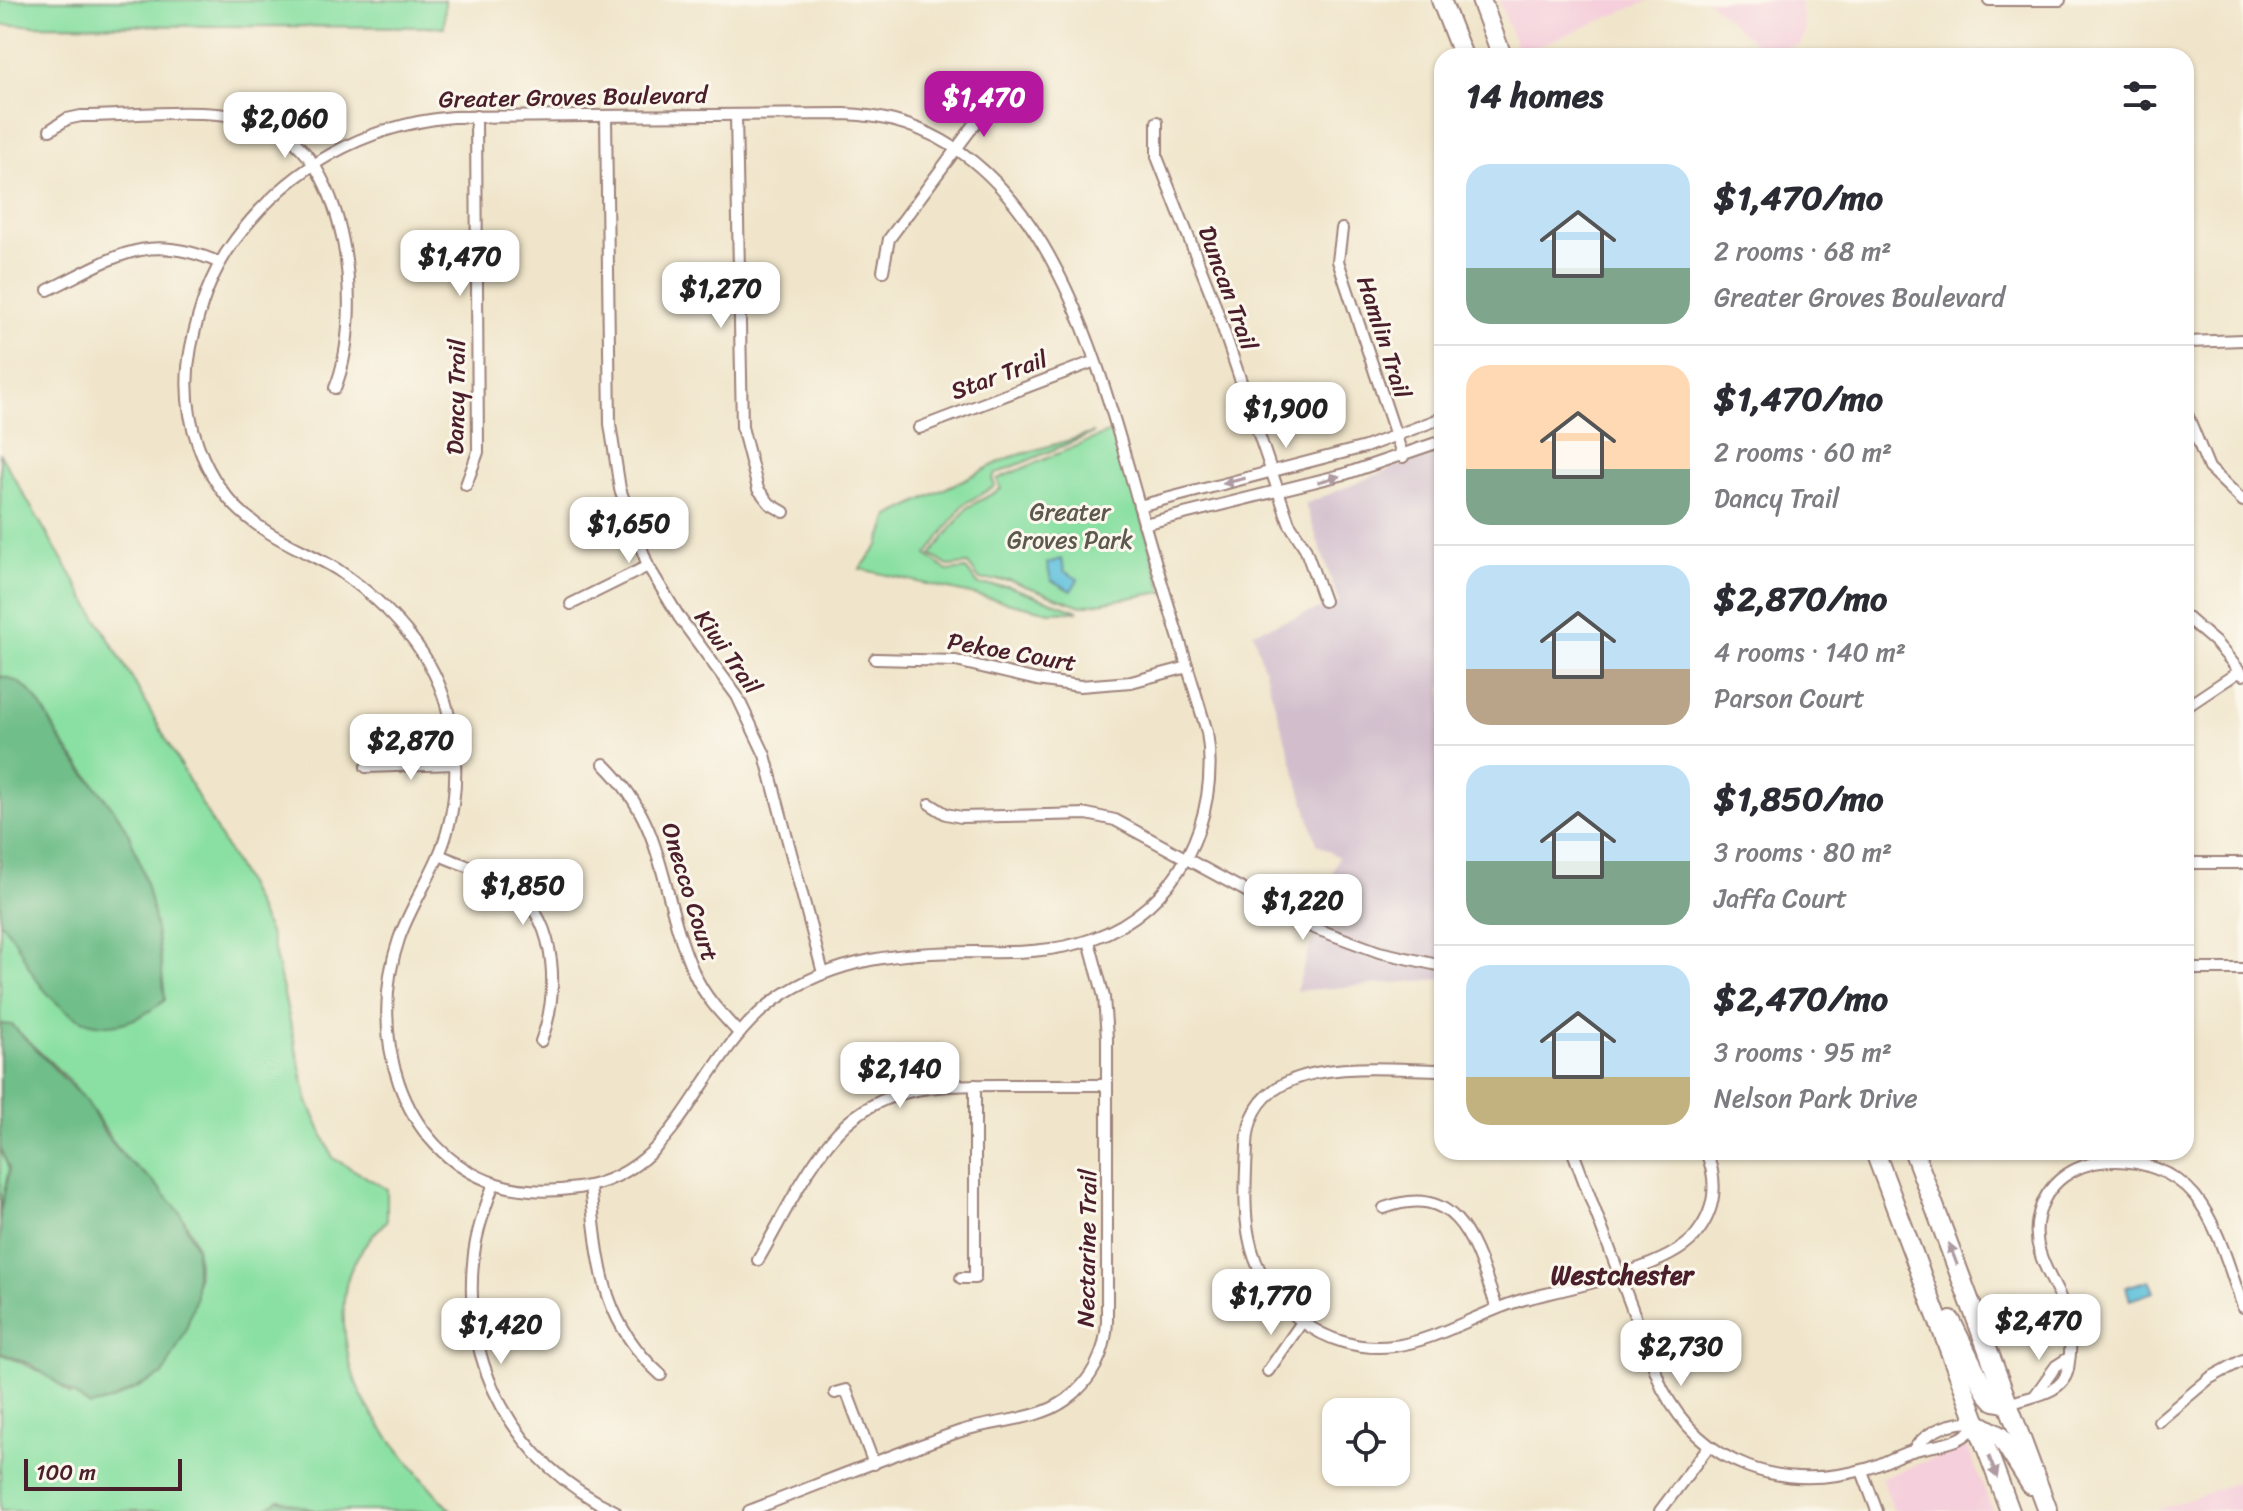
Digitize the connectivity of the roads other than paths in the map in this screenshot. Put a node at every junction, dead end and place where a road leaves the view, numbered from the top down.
1 (1441, 0) edge
2 (1481, 0) edge
3 (1989, 0) edge
4 (2060, 0) edge
5 (1460, 48) edge
6 (1499, 48) edge
7 (986, 109) dead end
8 (736, 115) junction
9 (476, 116) junction
10 (606, 116) junction
11 (1157, 122) dead end
12 (50, 130) dead end
13 (956, 148) junction
14 (311, 165) junction
15 (1342, 229) dead end
16 (220, 263) junction
17 (883, 271) dead end
18 (48, 290) dead end
19 (2243, 340) edge
20 (2194, 342) edge
21 (1095, 361) junction
22 (335, 388) dead end
23 (1434, 421) edge
24 (919, 428) dead end
25 (2194, 431) edge
26 (1396, 437) junction
27 (1434, 444) edge
28 (1403, 457) junction
29 (1271, 472) junction
30 (466, 485) dead end
31 (1277, 491) junction
32 (2243, 501) edge
33 (1139, 506) junction
34 (784, 512) dead end
35 (1144, 524) junction
36 (648, 566) junction
37 (1324, 601) dead end
38 (571, 604) dead end
39 (2194, 624) edge
40 (875, 659) dead end
41 (1188, 667) junction
42 (2242, 673) edge
43 (2194, 702) edge
44 (455, 764) junction
45 (604, 764) dead end
46 (366, 767) dead end
47 (930, 804) dead end
48 (439, 855) junction
49 (1187, 860) junction
50 (2194, 863) edge
51 (2243, 863) edge
52 (1089, 941) junction
53 (1434, 964) edge
54 (2194, 969) edge
55 (2243, 969) edge
56 (823, 973) junction
57 (738, 1032) junction
58 (541, 1041) dead end
59 (1434, 1070) edge
60 (975, 1085) junction
61 (1107, 1085) junction
62 (1576, 1160) edge
63 (1708, 1160) edge
64 (1879, 1160) edge
65 (1883, 1160) edge
66 (1917, 1160) edge
67 (494, 1183) junction
68 (590, 1187) junction
69 (1384, 1208) dead end
70 (758, 1260) dead end
71 (1619, 1273) junction
72 (961, 1278) dead end
73 (2243, 1307) edge
74 (1497, 1308) junction
75 (1302, 1322) junction
76 (2243, 1360) edge
77 (1268, 1371) dead end
78 (661, 1375) dead end
79 (835, 1393) dead end
80 (2009, 1404) junction
81 (2159, 1421) dead end
82 (1977, 1423) junction
83 (1709, 1446) junction
84 (874, 1464) junction
85 (1862, 1471) junction
86 (615, 1511) edge
87 (749, 1511) edge
88 (1660, 1511) edge
89 (1877, 1511) edge
90 (2010, 1511) edge
91 (2048, 1511) edge

1 - 5 highway
2 - 6 highway
3 - 4 street
7 - 13 street
8 - 10 street, Greater Groves Boulevard
8 - 13 street, Greater Groves Boulevard
8 - 34 street
9 - 10 street, Greater Groves Boulevard
9 - 14 street, Greater Groves Boulevard
9 - 30 street, Dancy Trail
10 - 36 street, Kiwi Trail
11 - 29 street, Duncan Trail
12 - 14 street
13 - 17 street
13 - 21 street, Greater Groves Boulevard
14 - 16 street, Greater Groves Boulevard
14 - 22 street
15 - 26 street, Hamlin Trail
16 - 18 street
16 - 44 street, Greater Groves Boulevard
19 - 20 street
21 - 24 street, Star Trail
21 - 33 street, Greater Groves Boulevard
23 - 26 street
25 - 32 street
26 - 28 street, Hamlin Trail
26 - 29 street
27 - 28 street
31 -> 28 street
29 - 31 street, Duncan Trail
29 -> 33 street
31 - 35 street
31 - 37 street, Duncan Trail
33 - 35 street, Greater Groves Boulevard
35 - 41 street, Greater Groves Boulevard
36 - 38 street
36 - 56 street, Kiwi Trail
39 - 42 street
40 - 41 street, Pekoe Court
41 - 49 street, Greater Groves Boulevard
42 - 43 street
44 - 46 street
44 - 48 street, Greater Groves Boulevard
45 - 57 street, Onecco Court
47 - 49 street
48 - 58 street
48 - 67 street, Greater Groves Boulevard
49 - 52 street, Greater Groves Boulevard
49 - 53 street
50 - 51 street
52 - 56 street, Greater Groves Boulevard
52 - 61 street, Nectarine Trail
54 - 55 street
56 - 57 street, Greater Groves Boulevard
57 - 68 street, Greater Groves Boulevard
59 - 75 street
60 - 61 street
60 - 70 street
60 - 72 street
61 - 84 street, Nectarine Trail
62 - 71 street
63 - 71 street
64 - 82 highway
65 - 80 highway
80 -> 66 highway
67 - 68 street, Greater Groves Boulevard
67 - 86 street
68 - 78 street
69 - 74 street
71 - 74 street
71 - 83 street
73 - 80 street
74 - 75 street
75 - 77 street
76 - 81 street
79 - 84 street
80 - 91 highway
82 - 85 street
82 -> 90 highway
82 - 91 highway
83 - 85 street
83 - 88 street
84 - 87 street, Nectarine Trail
85 - 89 street

